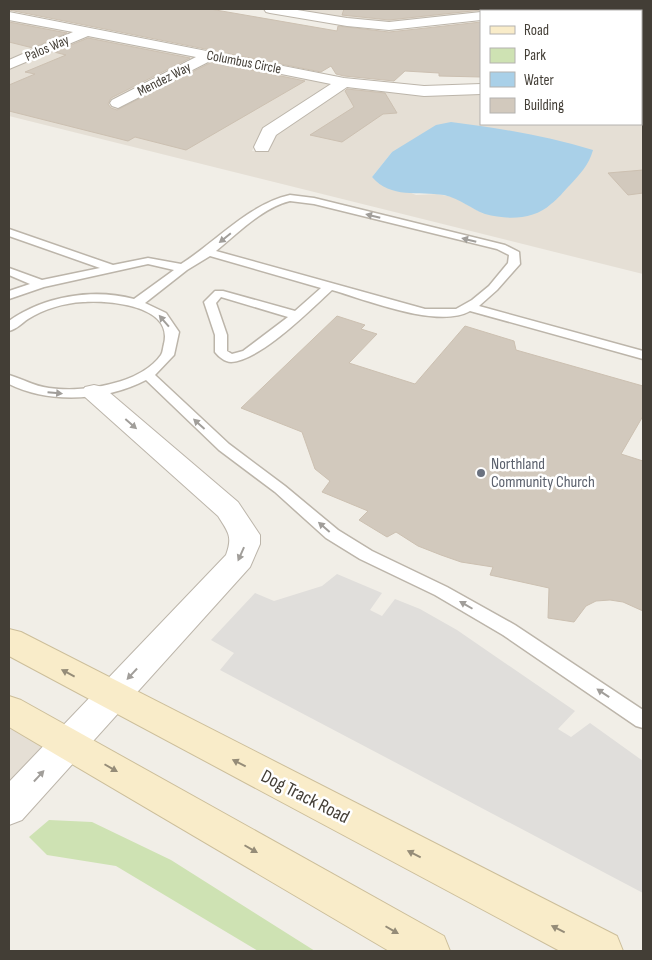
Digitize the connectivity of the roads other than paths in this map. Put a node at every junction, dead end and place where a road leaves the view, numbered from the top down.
1 (270, 9) edge
2 (9, 16) edge
3 (480, 16) edge
4 (86, 32) junction
5 (210, 56) junction
6 (9, 64) edge
7 (344, 82) junction
8 (480, 89) edge
9 (118, 103) dead end
10 (262, 147) dead end
11 (9, 232) edge
12 (208, 252) junction
13 (111, 268) junction
14 (183, 268) junction
15 (9, 271) edge
16 (42, 284) junction
17 (329, 287) junction
18 (9, 295) edge
19 (136, 304) junction
20 (469, 307) junction
21 (295, 315) junction
22 (9, 327) edge
23 (643, 355) edge
24 (146, 374) junction
25 (9, 379) edge
26 (94, 392) junction
27 (12, 644) edge
28 (111, 696) junction
29 (9, 710) edge
30 (643, 720) edge
31 (68, 744) junction
32 (9, 808) edge
33 (429, 951) edge
34 (602, 951) edge

1 - 3 street
2 - 4 street, Columbus Circle
4 - 5 street, Columbus Circle
4 - 6 street, Palos Way
5 - 7 street, Columbus Circle
5 - 9 street, Mendez Way
7 - 8 street, Columbus Circle
7 - 10 street
11 - 13 lane
12 - 14 lane
12 - 17 lane
20 -> 12 lane
13 - 14 lane
13 - 16 lane
14 - 19 lane
15 - 16 lane
16 - 18 lane
17 - 20 lane
17 - 21 lane
19 - 22 lane
24 -> 19 lane
20 - 23 lane
21 - 21 lane
24 - 26 lane
30 -> 24 lane
25 -> 26 lane
26 -> 28 street
28 -> 27 main road, Dog Track Road
28 - 31 street
34 -> 28 main road, Dog Track Road
29 - 31 main road
32 -> 31 street
31 -> 33 main road

